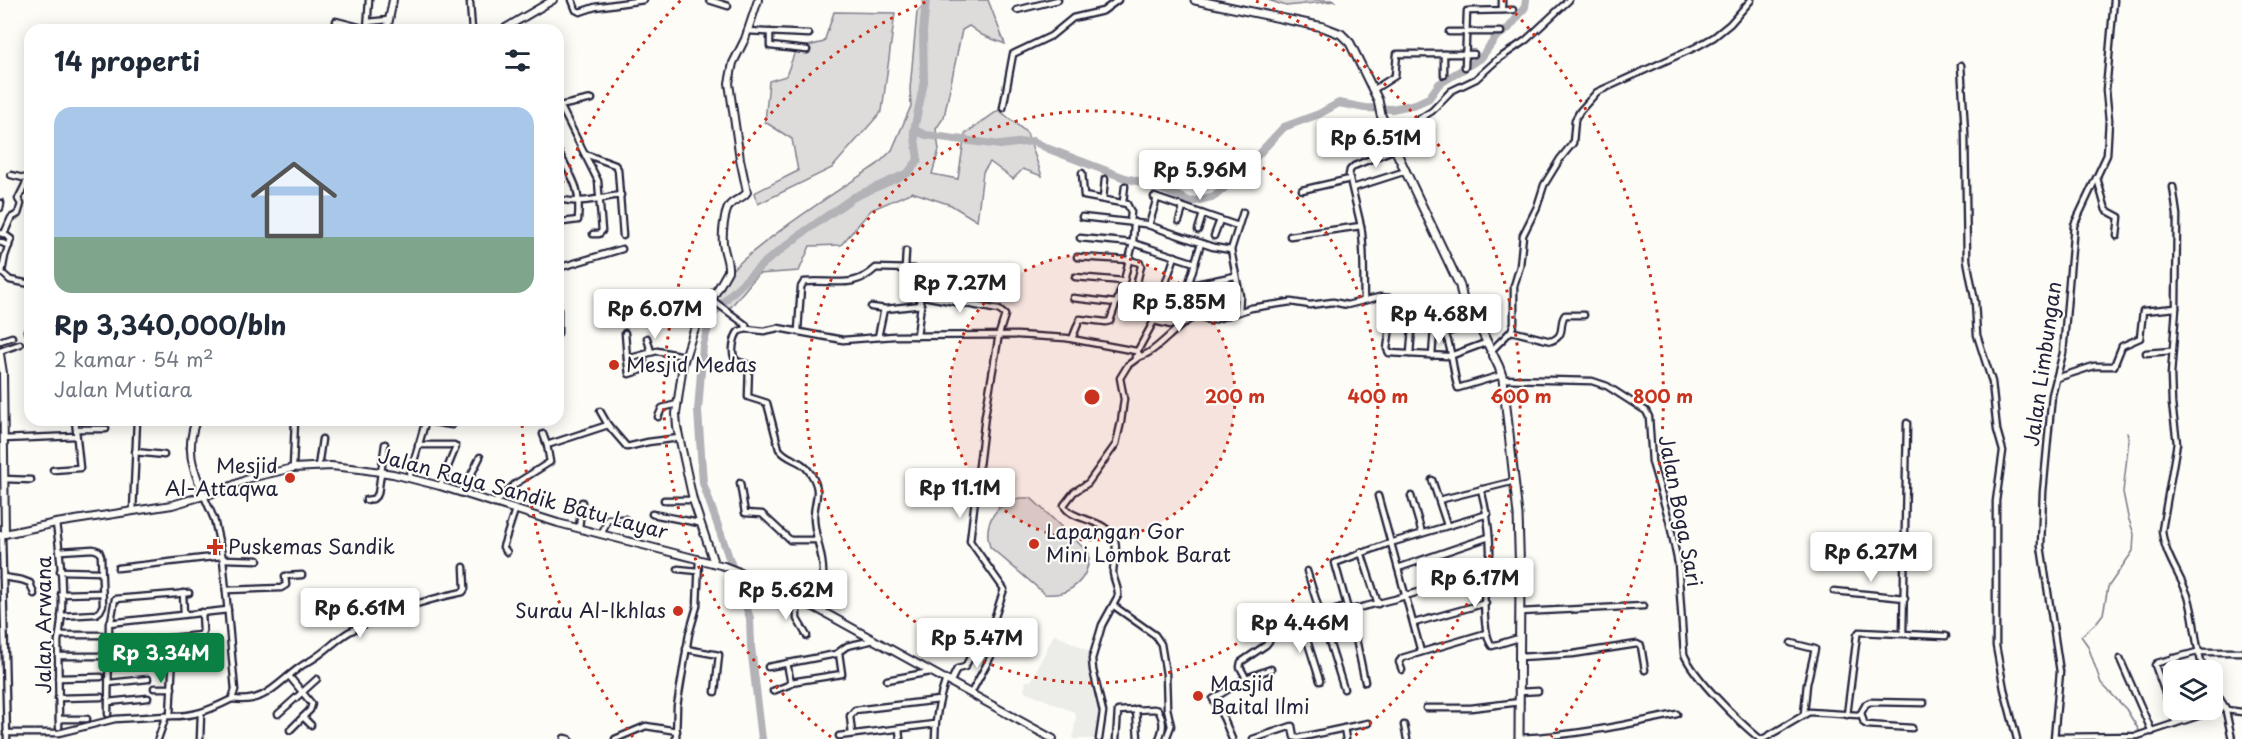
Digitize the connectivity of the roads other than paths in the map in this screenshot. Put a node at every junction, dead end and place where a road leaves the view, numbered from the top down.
1 (369, 0) edge
2 (393, 0) edge
3 (553, 0) edge
4 (572, 0) edge
5 (645, 0) edge
6 (709, 0) edge
7 (758, 0) edge
8 (1058, 0) edge
9 (1118, 0) edge
10 (1196, 0) edge
11 (1502, 0) edge
12 (1569, 0) edge
13 (1751, 0) edge
14 (2114, 0) edge
15 (470, 3) dead end
16 (728, 6) dead end
17 (1017, 10) dead end
18 (1502, 10) junction
19 (1513, 10) dead end
20 (388, 20) junction
21 (336, 21) dead end
22 (368, 22) joint
23 (347, 24) edge
24 (388, 24) edge
25 (472, 24) edge
26 (512, 24) edge
27 (747, 31) junction
28 (770, 32) junction
29 (1449, 32) dead end
30 (1466, 32) junction
31 (1501, 32) dead end
32 (809, 34) dead end
33 (807, 50) dead end
34 (1444, 54) junction
35 (1465, 54) junction
36 (1474, 54) dead end
37 (1961, 65) dead end
38 (1465, 67) dead end
39 (1444, 75) dead end
40 (1373, 90) junction
41 (592, 99) dead end
42 (564, 105) edge
43 (1003, 108) dead end
44 (564, 115) edge
45 (1387, 129) junction
46 (1395, 149) junction
47 (585, 154) junction
48 (564, 162) edge
49 (1406, 171) junction
50 (1082, 173) dead end
51 (11, 175) dead end
52 (24, 178) edge
53 (2097, 178) junction
54 (1105, 179) dead end
55 (1350, 179) junction
56 (1125, 186) dead end
57 (24, 187) edge
58 (2173, 187) dead end
59 (1353, 188) junction
60 (1302, 190) dead end
61 (621, 195) junction
62 (601, 197) junction
63 (564, 199) edge
64 (1103, 199) junction
65 (579, 200) junction
66 (1123, 202) junction
67 (1183, 208) junction
68 (1243, 212) dead end
69 (1203, 214) junction
70 (1082, 217) dead end
71 (1220, 220) junction
72 (1179, 221) dead end
73 (564, 222) edge
74 (1132, 222) junction
75 (1149, 225) junction
76 (1238, 226) junction
77 (1361, 226) junction
78 (1198, 230) dead end
79 (2, 233) edge
80 (593, 234) dead end
81 (623, 236) dead end
82 (1214, 236) dead end
83 (1290, 236) dead end
84 (2117, 236) dead end
85 (1080, 238) dead end
86 (0, 242) edge
87 (1133, 243) junction
88 (1201, 243) junction
89 (9, 246) junction
90 (622, 249) dead end
91 (1231, 250) junction
92 (906, 251) dead end
93 (1175, 256) junction
94 (1077, 257) dead end
95 (1129, 260) junction
96 (1195, 263) junction
97 (564, 266) edge
98 (905, 268) junction
99 (1, 272) edge
100 (1235, 276) junction
101 (1075, 277) dead end
102 (1124, 281) junction
103 (24, 283) edge
104 (1136, 286) dead end
105 (1188, 286) dead end
106 (1164, 288) dead end
107 (918, 295) junction
108 (1073, 298) dead end
109 (713, 300) junction
110 (1190, 300) dead end
111 (1364, 300) junction
112 (1161, 302) dead end
113 (1179, 302) dead end
114 (1198, 302) dead end
115 (1116, 303) junction
116 (921, 305) junction
117 (1464, 305) junction
118 (872, 307) dead end
119 (2176, 308) junction
120 (884, 309) junction
121 (1239, 312) junction
122 (1413, 313) junction
123 (1584, 315) dead end
124 (1071, 318) dead end
125 (1080, 319) junction
126 (1154, 321) junction
127 (1436, 323) junction
128 (1478, 324) junction
129 (1180, 325) junction
130 (746, 329) junction
131 (798, 331) junction
132 (1511, 331) junction
133 (625, 333) dead end
134 (1444, 333) junction
135 (999, 334) junction
136 (917, 336) junction
137 (12, 337) dead end
138 (878, 337) junction
139 (647, 338) dead end
140 (1072, 339) junction
141 (0, 341) edge
142 (1488, 342) junction
143 (20, 344) dead end
144 (1491, 351) junction
145 (2172, 351) junction
146 (0, 352) edge
147 (651, 352) junction
148 (2146, 353) dead end
149 (1410, 354) junction
150 (643, 355) junction
151 (685, 356) junction
152 (1432, 356) junction
153 (1452, 356) junction
154 (1136, 357) junction
155 (627, 359) junction
156 (1502, 377) junction
157 (2057, 378) junction
158 (2, 396) edge
159 (677, 404) junction
160 (600, 411) dead end
161 (658, 417) dead end
162 (2, 421) edge
163 (1907, 423) dead end
164 (608, 425) junction
165 (76, 426) edge
166 (137, 426) edge
167 (195, 426) edge
168 (295, 426) edge
169 (424, 426) edge
170 (2, 429) edge
171 (77, 429) junction
172 (106, 429) dead end
173 (543, 434) dead end
174 (76, 436) junction
175 (679, 438) junction
176 (322, 439) dead end
177 (2, 444) edge
178 (385, 444) dead end
179 (418, 445) junction
180 (547, 445) junction
181 (135, 452) junction
182 (164, 455) dead end
183 (480, 457) dead end
184 (318, 467) junction
185 (293, 468) junction
186 (53, 470) dead end
187 (382, 472) junction
188 (409, 478) junction
189 (4, 479) junction
190 (31, 480) dead end
191 (1432, 480) dead end
192 (1515, 481) junction
193 (740, 483) dead end
194 (440, 486) junction
195 (1481, 489) junction
196 (462, 493) junction
197 (204, 496) junction
198 (1377, 496) dead end
199 (1411, 496) dead end
200 (366, 500) dead end
201 (664, 500) dead end
202 (693, 500) junction
203 (1439, 500) junction
204 (582, 502) dead end
205 (494, 504) junction
206 (515, 510) junction
207 (133, 511) junction
208 (652, 514) dead end
209 (1488, 514) junction
210 (625, 519) dead end
211 (56, 522) junction
212 (699, 523) junction
213 (1447, 525) junction
214 (579, 528) junction
215 (602, 533) junction
216 (1422, 533) junction
217 (2, 534) edge
218 (1489, 537) junction
219 (818, 540) junction
220 (1390, 543) junction
221 (60, 551) junction
222 (507, 552) dead end
223 (1361, 552) junction
224 (223, 558) junction
225 (699, 559) junction
226 (258, 560) dead end
227 (1520, 562) junction
228 (719, 564) junction
229 (464, 567) dead end
230 (118, 568) dead end
231 (1398, 568) junction
232 (678, 569) dead end
233 (60, 571) junction
234 (698, 571) junction
235 (1307, 571) dead end
236 (1486, 571) junction
237 (101, 572) junction
238 (302, 575) dead end
239 (3, 577) junction
240 (226, 590) junction
241 (1834, 591) dead end
242 (102, 593) junction
243 (183, 593) junction
244 (189, 593) dead end
245 (34, 594) dead end
246 (61, 594) junction
247 (1406, 596) junction
248 (1905, 598) junction
249 (799, 600) junction
250 (1486, 603) junction
251 (1378, 604) junction
252 (1114, 606) junction
253 (1644, 606) dead end
254 (1348, 608) junction
255 (228, 610) junction
256 (202, 612) junction
257 (1520, 612) junction
258 (184, 614) junction
259 (1320, 615) junction
260 (61, 616) junction
261 (111, 621) junction
262 (1301, 621) junction
263 (1414, 623) junction
264 (2, 633) edge
265 (1486, 633) junction
266 (1902, 633) junction
267 (101, 634) dead end
268 (60, 635) junction
269 (807, 636) dead end
270 (1946, 636) dead end
271 (1520, 638) junction
272 (876, 640) junction
273 (978, 642) dead end
274 (1791, 642) dead end
275 (108, 644) junction
276 (686, 649) junction
277 (1421, 652) junction
278 (2198, 652) junction
279 (2242, 652) edge
280 (838, 653) junction
281 (173, 654) dead end
282 (58, 656) junction
283 (101, 656) dead end
284 (1520, 657) junction
285 (2173, 658) joint
286 (2120, 659) dead end
287 (147, 660) dead end
288 (2201, 660) edge
289 (159, 662) dead end
290 (173, 663) junction
291 (787, 663) junction
292 (108, 664) junction
293 (768, 667) dead end
294 (1271, 669) dead end
295 (1402, 670) dead end
296 (1645, 670) dead end
297 (933, 671) junction
298 (842, 674) junction
299 (101, 676) dead end
300 (289, 676) junction
301 (58, 678) junction
302 (1246, 678) junction
303 (148, 679) dead end
304 (317, 679) dead end
305 (887, 680) dead end
306 (949, 680) junction
307 (843, 681) dead end
308 (1320, 681) dead end
309 (791, 682) junction
310 (1365, 682) dead end
311 (108, 683) junction
312 (154, 688) dead end
313 (172, 688) junction
314 (1344, 689) dead end
315 (773, 691) dead end
316 (1538, 691) dead end
317 (302, 692) junction
318 (715, 692) dead end
319 (1520, 692) junction
320 (972, 693) junction
321 (101, 697) dead end
322 (58, 698) junction
323 (148, 698) dead end
324 (232, 699) junction
325 (939, 700) junction
326 (108, 702) junction
327 (1520, 702) junction
328 (1924, 704) dead end
329 (2223, 704) edge
330 (1426, 708) dead end
331 (1137, 709) junction
332 (2226, 709) junction
333 (2223, 710) edge
334 (2242, 712) edge
335 (201, 713) junction
336 (1861, 713) junction
337 (108, 714) dead end
338 (278, 714) dead end
339 (1677, 714) dead end
340 (1804, 714) junction
341 (1847, 715) junction
342 (168, 716) junction
343 (303, 717) junction
344 (87, 718) dead end
345 (59, 719) junction
346 (2186, 720) edge
347 (1368, 723) dead end
348 (2176, 723) junction
349 (935, 724) junction
350 (311, 725) dead end
351 (1404, 725) dead end
352 (59, 727) dead end
353 (1344, 728) junction
354 (1912, 728) dead end
355 (899, 729) junction
356 (290, 730) dead end
357 (677, 731) junction
358 (874, 732) junction
359 (2152, 732) junction
360 (852, 734) junction
361 (7, 736) edge
362 (839, 736) dead end
363 (2054, 738) edge
364 (158, 739) edge
365 (200, 739) edge
366 (615, 739) edge
367 (676, 739) edge
368 (875, 739) edge
369 (900, 739) edge
370 (935, 739) edge
371 (1053, 739) edge
372 (1099, 739) edge
373 (1116, 739) edge
374 (1138, 739) edge
375 (1159, 739) edge
376 (1166, 739) edge
377 (1232, 739) edge
378 (1253, 739) edge
379 (1346, 739) edge
380 (1407, 739) edge
381 (1519, 739) edge
382 (1761, 739) edge
383 (2017, 739) edge
384 (2232, 739) edge

1 - 22 street
2 - 20 main road
3 - 26 main road
4 - 5 street
6 - 16 street
7 - 27 main road
8 - 17 street
9 - 43 street
10 - 40 main road
11 - 18 street
12 - 45 street
13 - 132 street
14 - 53 street, Jalan Limbungan
15 - 25 street
18 - 19 street
18 - 30 street
20 - 22 street
20 - 24 main road
21 - 23 street
27 - 28 street
27 - 109 main road
28 - 32 street
28 - 33 street
29 - 30 street
30 - 31 street
30 - 35 street
34 - 35 street
34 - 39 street
34 - 40 street
35 - 36 street
35 - 38 street
37 - 383 street
40 - 45 main road
41 - 42 street
44 - 47 street
45 - 46 main road
46 - 49 main road
46 - 55 street
47 - 61 street
47 - 62 street
48 - 65 street
49 - 59 street
49 - 117 main road
50 - 64 street
51 - 52 street
53 - 84 street
53 - 157 street, Jalan Limbungan
54 - 64 street
55 - 59 street
55 - 60 street
56 - 66 street
57 - 79 street
58 - 119 street
59 - 77 street
61 - 62 street
61 - 81 street
62 - 65 street
62 - 80 street
63 - 65 street
64 - 66 street
65 - 73 street
66 - 74 street
67 - 69 street
67 - 72 street
67 - 75 street
68 - 76 street
69 - 71 street
69 - 78 street
70 - 74 street
71 - 76 street
71 - 82 street
74 - 75 street
74 - 87 street
75 - 88 street
76 - 91 street
77 - 83 street
77 - 111 street
79 - 89 street
85 - 87 street
86 - 89 street
87 - 93 street
87 - 95 street
88 - 91 street
88 - 96 street
89 - 99 street
90 - 97 street
91 - 100 street
92 - 98 street
93 - 96 street
93 - 106 street
94 - 95 street
95 - 102 street
95 - 104 street
96 - 105 street
98 - 107 street
98 - 131 street
99 - 103 street
100 - 114 street
100 - 121 street
101 - 102 street
102 - 115 street
107 - 116 street
107 - 135 street
108 - 115 street
109 - 130 street
109 - 151 main road
110 - 129 street
111 - 117 street
111 - 121 street
112 - 126 street
113 - 126 street
115 - 125 street
116 - 120 street
116 - 136 street
117 - 128 main road
118 - 120 street
119 - 145 street
119 - 157 street
120 - 138 street
121 - 129 street
122 - 127 street
122 - 149 street
122 - 149 street
123 - 132 street
124 - 125 street
125 - 140 street
126 - 154 street
127 - 134 street
127 - 152 street
128 - 134 street
128 - 142 main road
129 - 154 street
130 - 131 street
130 - 219 street
131 - 138 street
132 - 144 street
133 - 155 street
134 - 153 street
135 - 136 street
135 - 140 street
135 - 320 street
136 - 138 street
137 - 141 street
139 - 147 street
140 - 154 street
142 - 144 main road
142 - 153 street
143 - 146 street
144 - 156 main road
145 - 148 street
145 - 278 street
146 - 158 main road
147 - 150 street
147 - 151 street
149 - 152 street
150 - 155 street
150 - 155 street
151 - 159 main road
152 - 153 street
153 - 156 street
154 - 252 street
156 - 192 main road
156 - 382 street, Jalan Boga Sari
157 - 363 street, Jalan Limbungan
158 - 162 main road
159 - 161 street
159 - 175 main road
160 - 164 street
162 - 170 main road
163 - 248 street
164 - 175 street
164 - 180 street
165 - 171 street
166 - 181 street
167 - 197 main road
168 - 185 street
169 - 179 street
170 - 177 main road
171 - 172 street
171 - 174 street
173 - 180 street
174 - 177 street
174 - 186 street
175 - 202 main road
176 - 184 street
177 - 189 main road
178 - 187 street
179 - 188 street
179 - 194 street
180 - 205 street
181 - 182 street
181 - 207 street
183 - 196 street
184 - 185 main road, Jalan Raya Sandik Batu Layar
184 - 187 main road, Jalan Raya Sandik Batu Layar
185 - 197 main road, Jalan Raya Sandik Batu Layar
187 - 188 main road, Jalan Raya Sandik Batu Layar
187 - 200 street
188 - 194 main road, Jalan Raya Sandik Batu Layar
189 - 190 street
189 - 217 main road
191 - 203 street
192 - 195 street
192 - 227 main road
193 - 219 street
194 - 196 main road, Jalan Raya Sandik Batu Layar
195 - 203 street
195 - 209 street
196 - 205 main road, Jalan Raya Sandik Batu Layar
197 - 207 main road, Jalan Raya Sandik Batu Layar
197 - 224 street
198 - 220 street
199 - 216 street
201 - 202 street
202 - 212 main road
203 - 213 street
204 - 214 street
205 - 206 main road, Jalan Raya Sandik Batu Layar
206 - 214 main road, Jalan Raya Sandik Batu Layar
206 - 222 street
207 - 211 main road, Jalan Raya Sandik Batu Layar
208 - 212 street
209 - 213 street
209 - 218 street
210 - 215 street
211 - 217 main road, Jalan Raya Sandik Batu Layar
211 - 221 street, Jalan Arwana
212 - 228 main road
213 - 216 street
214 - 215 main road, Jalan Raya Sandik Batu Layar
215 - 225 main road, Jalan Raya Sandik Batu Layar
216 - 220 street
217 - 239 street
218 - 231 street
218 - 236 street
219 - 249 street
220 - 223 street
220 - 231 street
221 - 233 street, Jalan Arwana
221 - 237 street
223 - 251 street
223 - 254 street
224 - 226 street
224 - 230 street
224 - 240 street
225 - 228 main road, Jalan Raya Sandik Batu Layar
225 - 234 street
227 - 236 street
227 - 257 main road
228 - 249 main road, Jalan Raya Sandik Batu Layar
229 - 300 street
231 - 247 street
232 - 234 street
233 - 237 street
233 - 246 street, Jalan Arwana
234 - 276 street
235 - 259 street
236 - 247 street
236 - 250 street
237 - 242 street
238 - 240 street
239 - 245 street
239 - 264 street
240 - 255 street
241 - 248 street
242 - 246 street
242 - 260 street
243 - 244 street
243 - 258 street
243 - 261 street
246 - 260 street, Jalan Arwana
247 - 251 street
247 - 263 street
248 - 266 street
249 - 269 street
249 - 272 main road, Jalan Raya Sandik Batu Layar
250 - 263 street
250 - 265 street
251 - 254 street
252 - 372 street
252 - 376 street
253 - 257 street
254 - 259 street
254 - 310 street
255 - 256 street
255 - 324 street
256 - 258 street
256 - 275 street
257 - 271 main road
258 - 261 street
259 - 262 street
259 - 314 street
260 - 268 street, Jalan Arwana
261 - 275 street
262 - 302 street
262 - 308 street
263 - 277 street
264 - 361 street
265 - 271 street
265 - 277 street
266 - 270 street
266 - 341 street
267 - 268 street
268 - 282 street, Jalan Arwana
271 - 284 main road
272 - 280 street
272 - 297 main road, Jalan Raya Sandik Batu Layar
273 - 306 street
274 - 340 street
275 - 292 street
276 - 318 street
276 - 357 street
277 - 295 street
278 - 279 street
278 - 285 street
278 - 288 street
280 - 291 street
280 - 298 street
281 - 290 street
282 - 283 street
282 - 301 street, Jalan Arwana
284 - 296 street
284 - 319 main road
285 - 348 street
286 - 359 street
287 - 292 street
289 - 290 street
290 - 313 street
291 - 293 street
291 - 309 street
292 - 311 street
294 - 302 street
297 - 305 street
297 - 306 main road, Jalan Raya Sandik Batu Layar
298 - 307 street
298 - 309 street
299 - 301 street
300 - 317 street
300 - 324 street
301 - 322 street, Jalan Arwana
302 - 377 street
303 - 311 street
304 - 317 street
306 - 320 main road, Jalan Raya Sandik Batu Layar
306 - 325 street
309 - 315 street
311 - 326 street
312 - 313 street
313 - 342 street
316 - 319 street
317 - 338 street
317 - 343 street
319 - 327 main road
320 - 371 main road, Jalan Raya Sandik Batu Layar
321 - 322 street
322 - 345 street, Jalan Arwana
323 - 326 street
324 - 335 street
325 - 349 street
325 - 360 street
326 - 337 street
327 - 330 street
327 - 381 main road
328 - 336 street
329 - 332 street
331 - 373 street
331 - 374 street
331 - 375 street
332 - 333 street
332 - 334 street
332 - 384 street
335 - 342 street
335 - 365 street
336 - 341 street
336 - 354 street
339 - 381 street
340 - 341 street
340 - 382 street
342 - 361 street
342 - 364 street
343 - 350 street
343 - 356 street
344 - 345 street
345 - 352 street, Jalan Arwana
346 - 348 street
347 - 353 street
348 - 359 street
349 - 355 street
349 - 370 street
351 - 380 street
353 - 378 street
353 - 379 street
355 - 358 street
355 - 369 street
357 - 366 street
357 - 367 street
358 - 360 street
358 - 368 street
359 - 363 street
360 - 362 street

